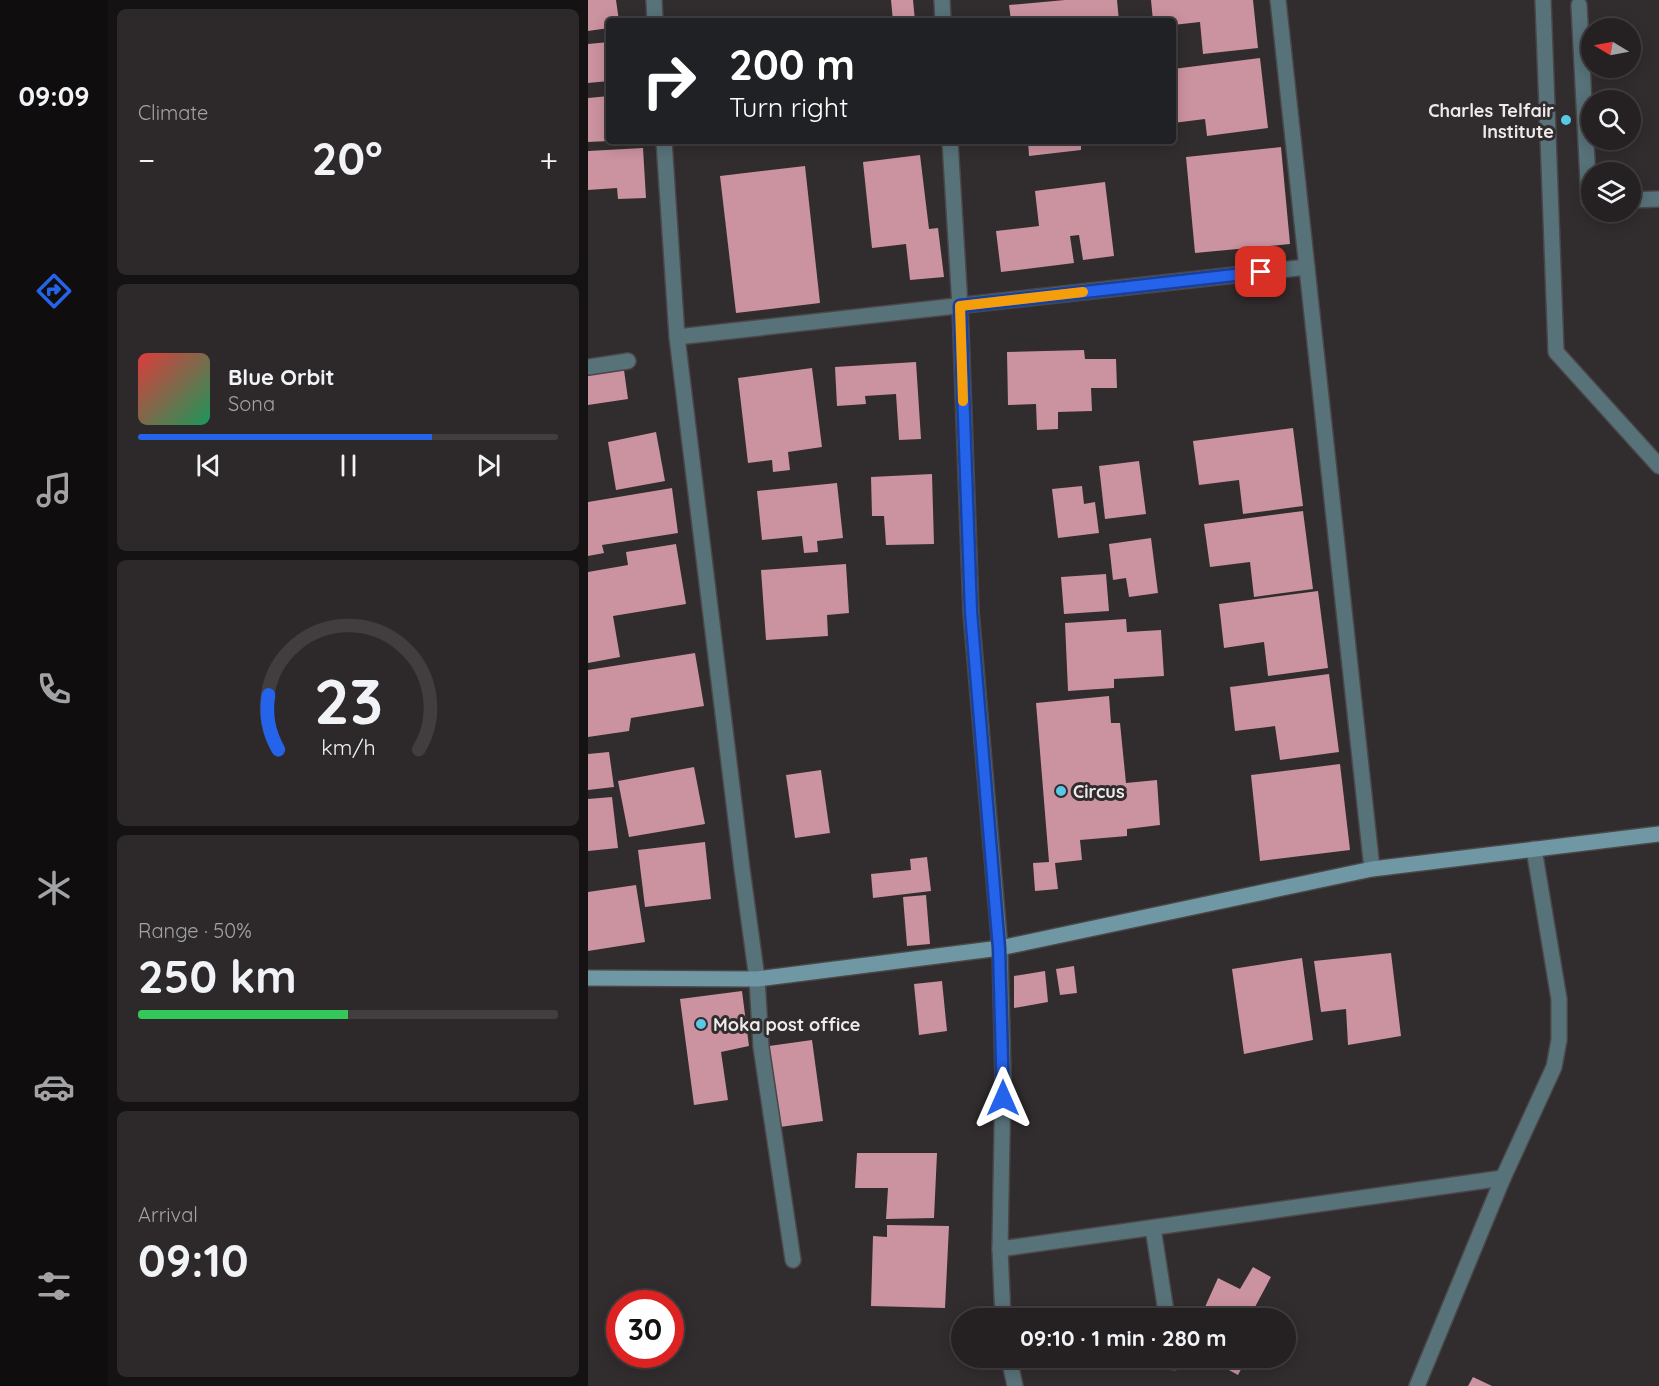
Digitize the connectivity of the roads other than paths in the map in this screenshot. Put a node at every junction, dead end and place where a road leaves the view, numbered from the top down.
1 (654, 0) edge
2 (942, 0) edge
3 (1278, 0) edge
4 (1543, 0) edge
5 (1580, 5) dead end
6 (656, 18) edge
7 (943, 18) edge
8 (664, 144) edge
9 (950, 144) edge
10 (1587, 162) edge
11 (1659, 199) edge
12 (1641, 200) edge
13 (1307, 267) junction
14 (960, 306) junction
15 (677, 337) junction
16 (628, 361) dead end
17 (588, 367) edge
18 (1659, 466) edge
19 (1659, 834) edge
20 (1534, 849) junction
21 (1372, 869) junction
22 (999, 948) junction
23 (588, 978) edge
24 (757, 979) junction
25 (1503, 1179) junction
26 (1154, 1228) junction
27 (1000, 1249) junction
28 (793, 1260) dead end
29 (1003, 1308) edge
30 (1166, 1308) edge
31 (1011, 1368) edge
32 (1015, 1386) edge
33 (1417, 1386) edge

1 - 6 street
2 - 7 street
3 - 13 street
4 - 18 street
5 - 10 street
8 - 15 street
9 - 14 street
11 - 12 street
13 - 14 street
13 - 21 street
14 - 15 street
14 - 22 street
15 - 24 street
16 - 17 street
19 - 20 street
20 - 21 street
20 - 25 street
21 - 22 street
22 - 24 street
22 - 27 street
23 - 24 street
24 - 28 street
25 - 26 street
25 - 33 street
26 - 27 street
26 - 30 street
27 - 29 street
31 - 32 street

